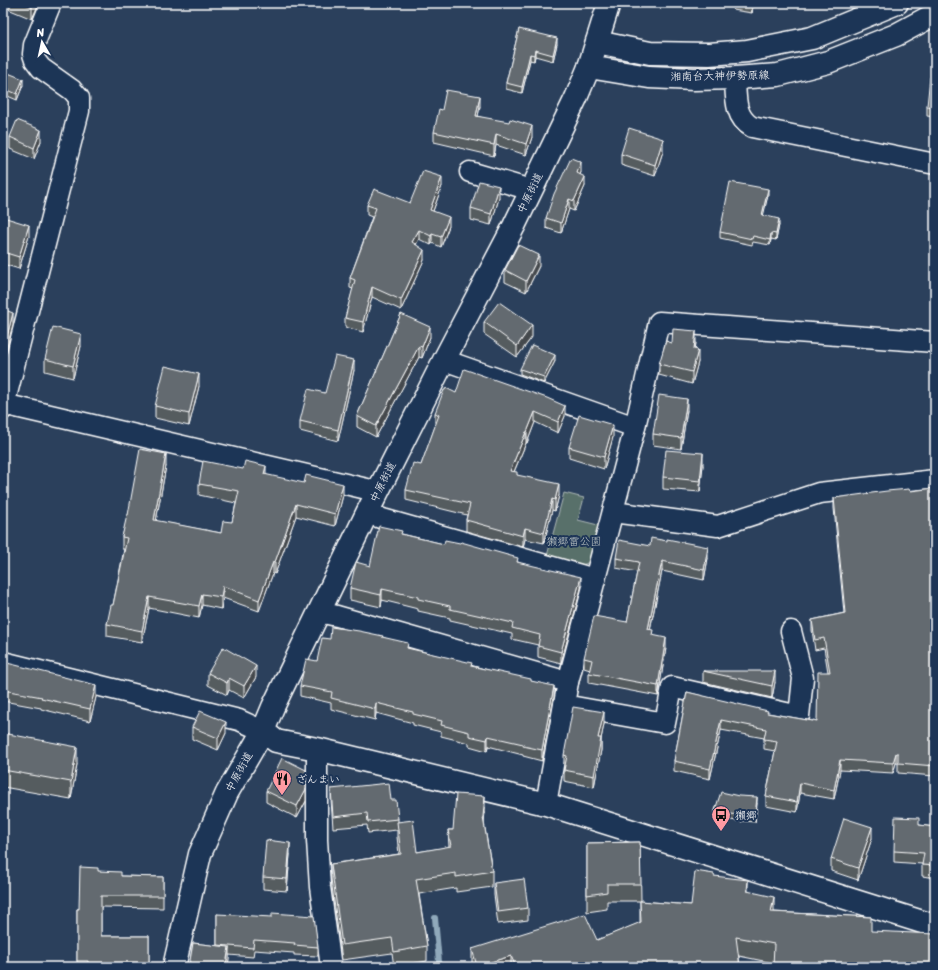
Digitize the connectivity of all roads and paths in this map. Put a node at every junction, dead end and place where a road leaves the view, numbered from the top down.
1 (50, 3) edge
2 (609, 3) edge
3 (897, 3) edge
4 (935, 14) edge
5 (597, 42) junction
6 (589, 67) junction
7 (735, 78) junction
8 (935, 164) edge
9 (470, 172) dead end
10 (532, 190) junction
11 (935, 342) edge
12 (444, 360) junction
13 (3, 405) edge
14 (635, 427) junction
15 (935, 480) edge
16 (372, 504) junction
17 (613, 512) junction
18 (595, 579) junction
19 (319, 612) junction
20 (791, 631) dead end
21 (3, 662) edge
22 (568, 682) junction
23 (564, 705) junction
24 (263, 731) junction
25 (317, 749) junction
26 (546, 804) junction
27 (935, 926) edge
28 (174, 967) edge
29 (331, 967) edge

1 - 13 street
2 - 5 street, 中原街道
3 - 5 street, 湘南台大神伊勢原線
4 - 7 street, 湘南台大神伊勢原線
5 - 6 street, 中原街道
6 - 7 street, 湘南台大神伊勢原線
6 - 10 street, 中原街道
7 - 8 street
9 - 10 street
10 - 12 street, 中原街道
11 - 14 street
12 - 14 street
12 - 16 street, 中原街道
13 - 16 street
14 - 17 street
15 - 17 street
16 - 18 street
16 - 19 street, 中原街道
17 - 18 street
18 - 22 street
19 - 22 street
19 - 24 street, 中原街道
20 - 23 street
21 - 24 street
22 - 23 street
23 - 26 street
24 - 25 street
24 - 28 street, 中原街道
25 - 26 street
25 - 29 street
26 - 27 street

